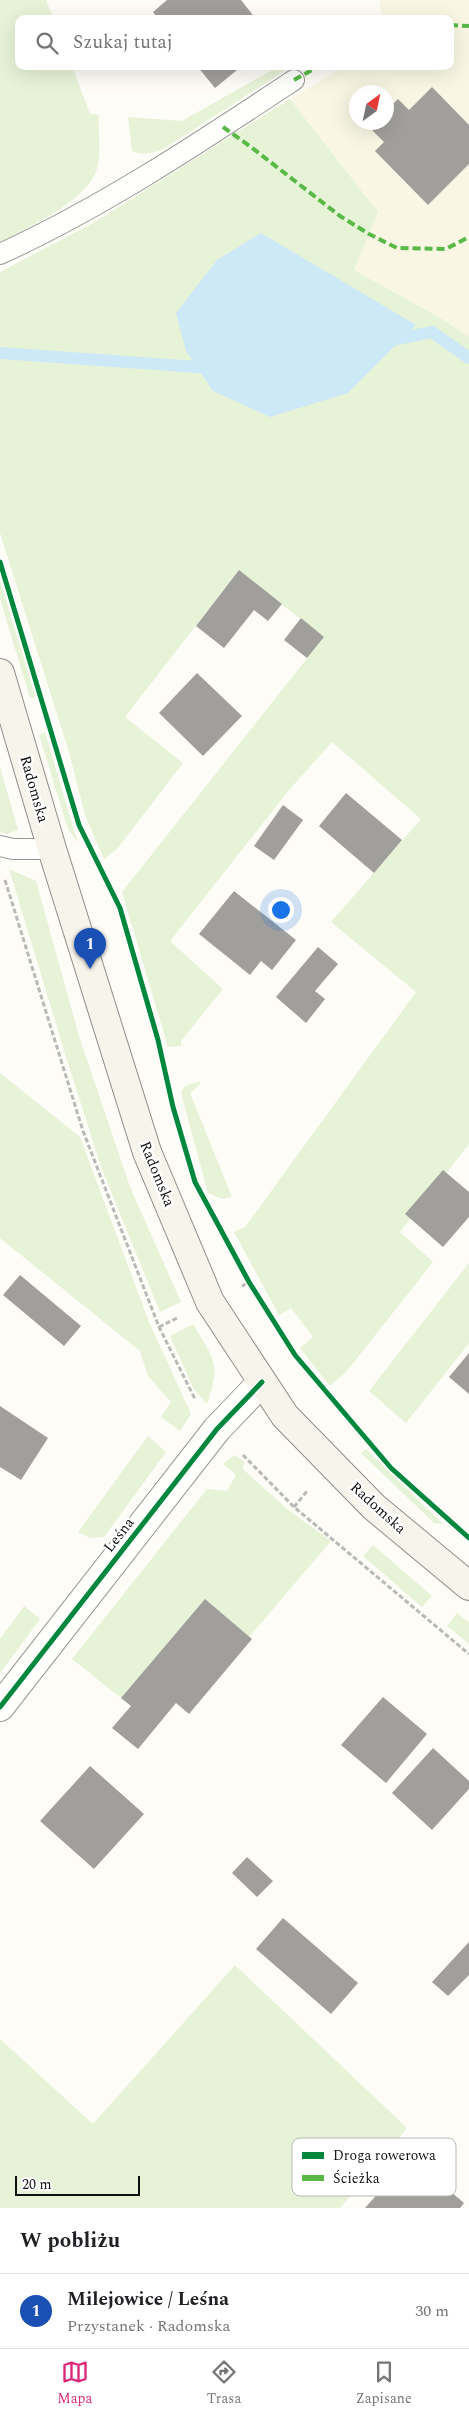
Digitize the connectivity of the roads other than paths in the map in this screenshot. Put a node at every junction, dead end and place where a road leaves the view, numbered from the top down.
1 (294, 80) dead end
2 (0, 254) edge
3 (0, 673) edge
4 (0, 846) edge
5 (52, 849) junction
6 (262, 1382) junction
7 (469, 1586) edge
8 (0, 1707) edge

1 - 2 lane
3 - 5 main road, Radomska
4 - 5 lane
5 - 6 main road, Radomska
6 - 7 main road, Radomska
6 - 8 street, Leśna

